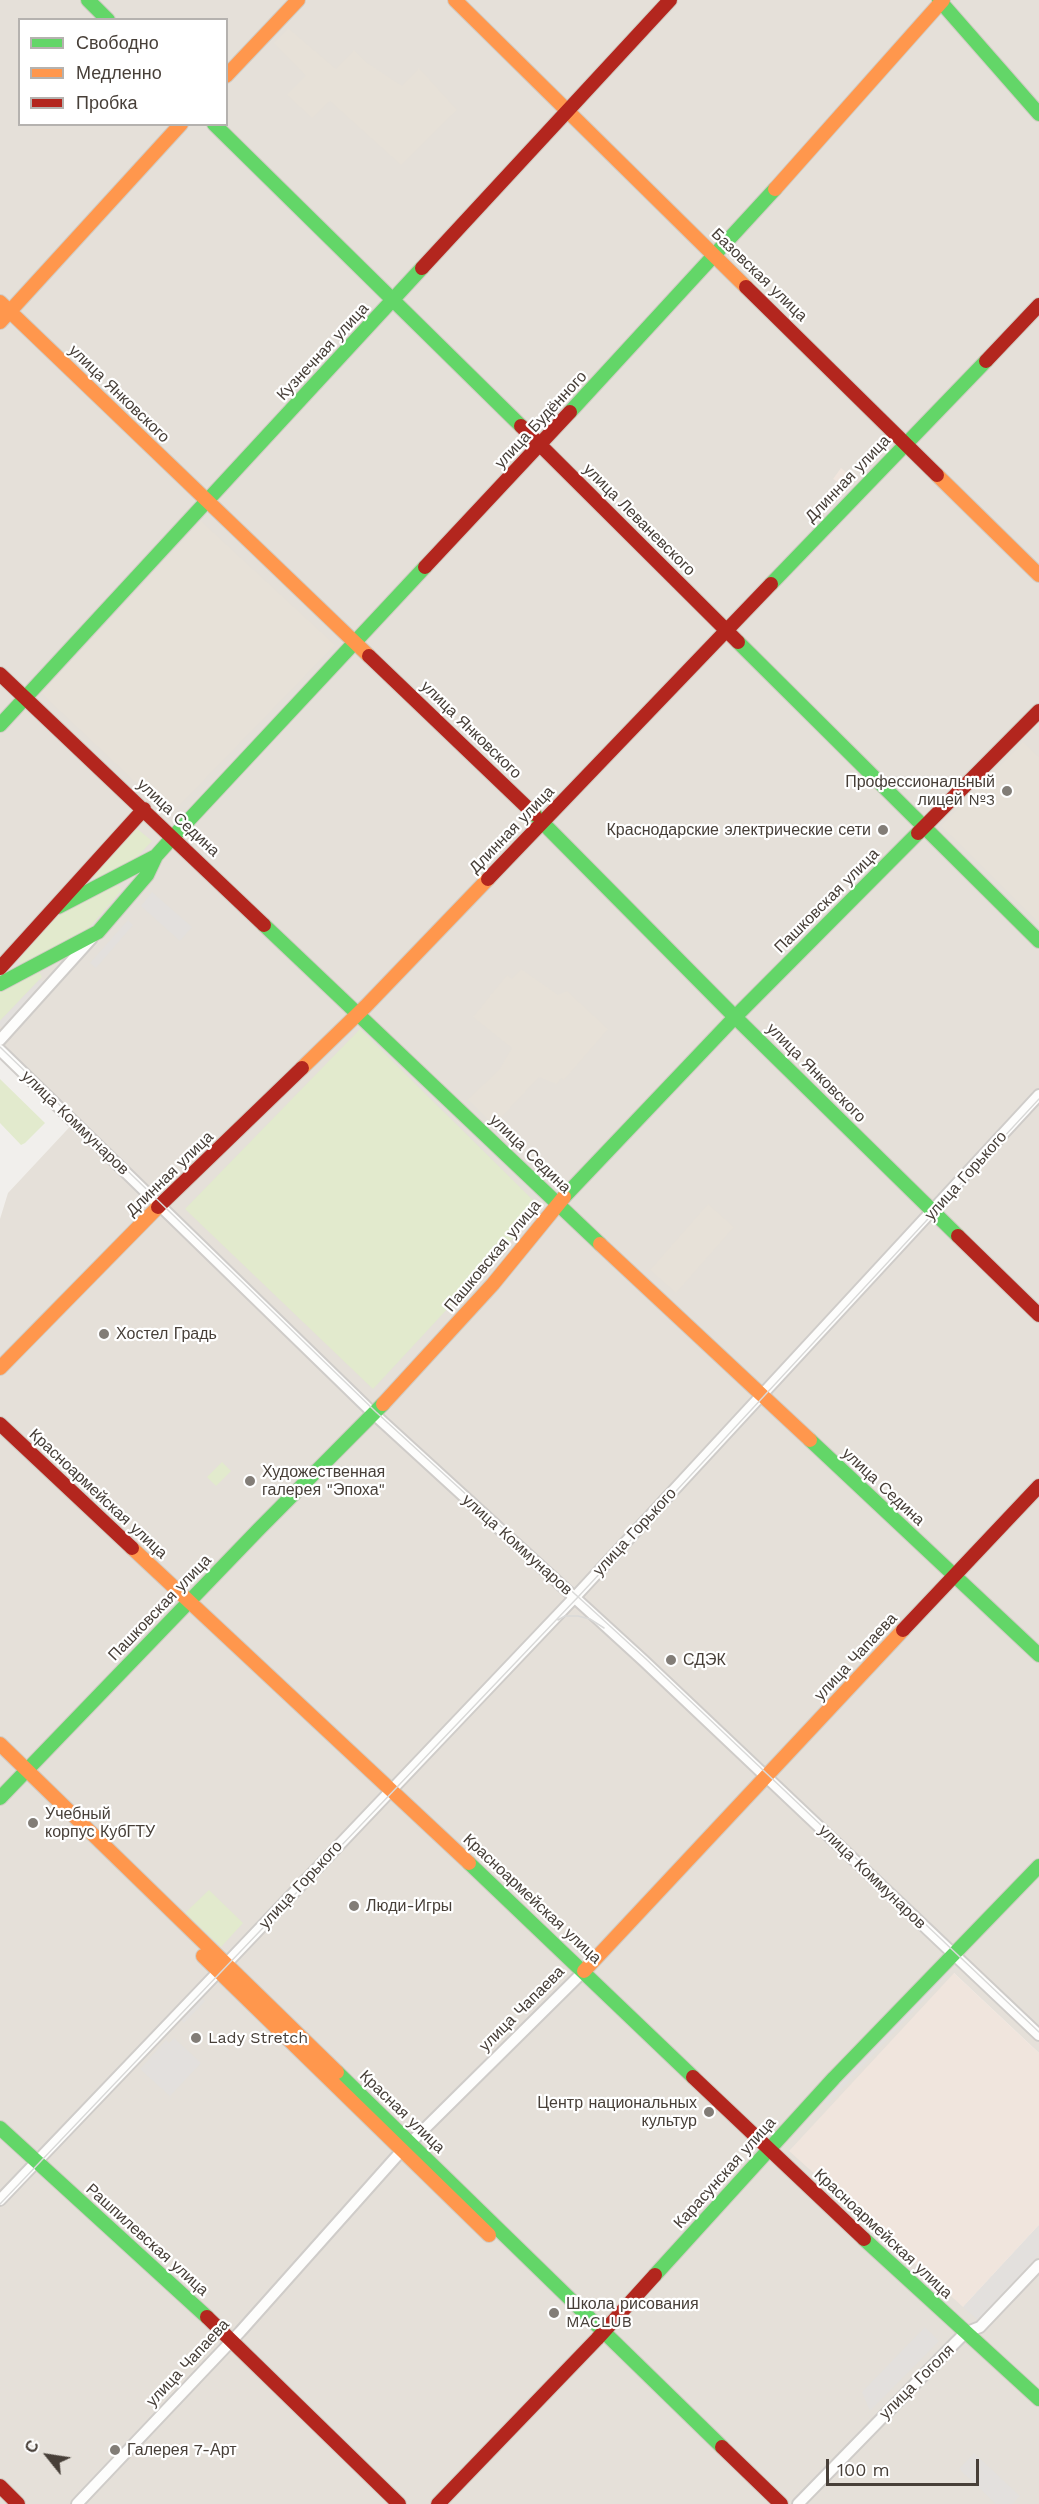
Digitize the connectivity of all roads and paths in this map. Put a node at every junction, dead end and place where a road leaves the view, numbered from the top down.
1 (88, 0) edge
2 (298, 0) edge
3 (455, 0) edge
4 (670, 0) edge
5 (941, 1) edge
6 (106, 18) edge
7 (228, 74) edge
8 (568, 111) junction
9 (1039, 114) edge
10 (179, 126) edge
11 (216, 126) edge
12 (714, 255) junction
13 (394, 300) junction
14 (1039, 305) edge
15 (3, 312) edge
16 (907, 442) junction
17 (540, 445) junction
18 (208, 502) junction
19 (1039, 575) edge
20 (725, 629) junction
21 (356, 642) junction
22 (0, 674) edge
23 (25, 697) junction
24 (1039, 711) edge
25 (0, 725) edge
26 (144, 809) junction
27 (543, 823) junction
28 (924, 827) junction
29 (173, 837) junction
30 (156, 856) junction
31 (48, 912) junction
32 (98, 932) junction
33 (1039, 941) edge
34 (38, 964) junction
35 (0, 968) edge
36 (0, 984) edge
37 (52, 984) junction
38 (359, 1013) junction
39 (735, 1017) junction
40 (0, 1040) edge
41 (0, 1050) edge
42 (1039, 1095) edge
43 (558, 1204) junction
44 (160, 1205) junction
45 (934, 1212) junction
46 (1039, 1316) edge
47 (0, 1368) edge
48 (762, 1396) junction
49 (374, 1414) junction
50 (0, 1424) edge
51 (1039, 1486) edge
52 (954, 1575) junction
53 (575, 1597) junction
54 (189, 1602) junction
55 (1039, 1655) edge
56 (0, 1744) edge
57 (0, 1756) edge
58 (23, 1773) junction
59 (767, 1776) junction
60 (392, 1789) junction
61 (0, 1798) edge
62 (1039, 1866) edge
63 (953, 1955) junction
64 (222, 1968) junction
65 (584, 1971) junction
66 (1039, 2035) edge
67 (0, 2128) edge
68 (406, 2147) junction
69 (768, 2149) junction
70 (37, 2162) junction
71 (0, 2200) edge
72 (1039, 2265) edge
73 (965, 2333) junction
74 (600, 2335) junction
75 (232, 2340) junction
76 (1039, 2400) edge
77 (0, 2486) edge
78 (0, 2499) edge
79 (5, 2504) edge
80 (18, 2504) edge
81 (77, 2504) edge
82 (399, 2504) edge
83 (438, 2504) edge
84 (767, 2504) edge
85 (781, 2504) edge
86 (798, 2504) edge

1 - 6 street
2 - 7 street
3 - 8 street, Базовская улица
4 - 8 street, Кузнечная улица
5 - 9 street
5 - 12 street, улица Будённого
8 - 12 street, Базовская улица
8 - 13 street, Кузнечная улица
10 - 15 street
11 - 13 street, улица Леваневского
12 - 16 street, Базовская улица
12 - 17 street, улица Будённого
13 - 17 street, улица Леваневского
13 - 18 street, Кузнечная улица
14 - 16 street, Длинная улица
15 - 18 street, улица Янковского
16 - 19 street, Базовская улица
16 - 20 street, Длинная улица
17 - 20 street, улица Леваневского
17 - 21 street, улица Будённого
18 - 21 street, улица Янковского
18 - 23 street, Кузнечная улица
20 - 27 street, Длинная улица
20 - 28 street, улица Леваневского
21 - 27 street, улица Янковского
21 - 29 street, улица Будённого
22 - 23 street, улица Седина
23 - 25 street, Кузнечная улица
23 - 26 street, улица Седина
24 - 28 street, Пашковская улица
26 - 29 street, улица Седина
26 - 31 street, улица Будённого
27 - 38 street, Длинная улица
27 - 39 street, улица Янковского
28 - 33 street, улица Леваневского
28 - 39 street, Пашковская улица
29 - 30 street, улица Будённого
29 - 38 street, улица Седина
30 - 31 street, улица Будённого
30 - 32 street, улица Будённого
31 - 35 street, улица Будённого
32 - 34 street, улица Будённого
32 - 37 street, улица Будённого
34 - 36 street, улица Будённого
34 - 37 street
37 - 40 street, улица Будённого
38 - 43 street, улица Седина
38 - 44 street, Длинная улица
39 - 43 street, Пашковская улица
39 - 45 street, улица Янковского
41 - 44 street, улица Коммунаров
42 - 45 street, улица Горького
43 - 48 street, улица Седина
43 - 49 street, Пашковская улица
44 - 47 street, Длинная улица
44 - 49 street, улица Коммунаров
45 - 46 street, улица Янковского
45 - 48 street, улица Горького
48 - 52 street, улица Седина
48 - 53 street, улица Горького
49 - 53 street, улица Коммунаров
49 - 54 street, Пашковская улица
50 - 54 street, Красноармейская улица
51 - 52 street, улица Чапаева
52 - 55 street, улица Седина
52 - 59 street, улица Чапаева
53 - 59 street, улица Коммунаров
53 - 60 street, улица Горького
54 - 58 street, Пашковская улица
54 - 60 street, Красноармейская улица
56 - 58 street, Красная улица
57 - 58 street, Красная улица
58 - 61 street, Пашковская улица
58 - 64 street, Красная улица
59 - 63 street, улица Коммунаров
59 - 65 street, улица Чапаева
60 - 64 street, улица Горького
60 - 65 street, Красноармейская улица
62 - 63 street, Карасунская улица
63 - 66 street, улица Коммунаров
63 - 69 street, Карасунская улица
64 - 68 street, Красная улица
64 - 70 street, улица Горького
65 - 68 street, улица Чапаева
65 - 69 street, Красноармейская улица
67 - 70 street, Рашпилевская улица
68 - 74 street, Красная улица
68 - 75 street, улица Чапаева
69 - 73 street, Красноармейская улица
69 - 74 street, Карасунская улица
70 - 71 street, улица Горького
70 - 75 street, Рашпилевская улица
72 - 73 street, улица Гоголя
73 - 76 street, Красноармейская улица
73 - 86 street, улица Гоголя
74 - 83 street, Карасунская улица
74 - 84 street, Красная улица
74 - 85 street, Красная улица
75 - 81 street, улица Чапаева
75 - 82 street, Рашпилевская улица
77 - 80 street
78 - 79 street

